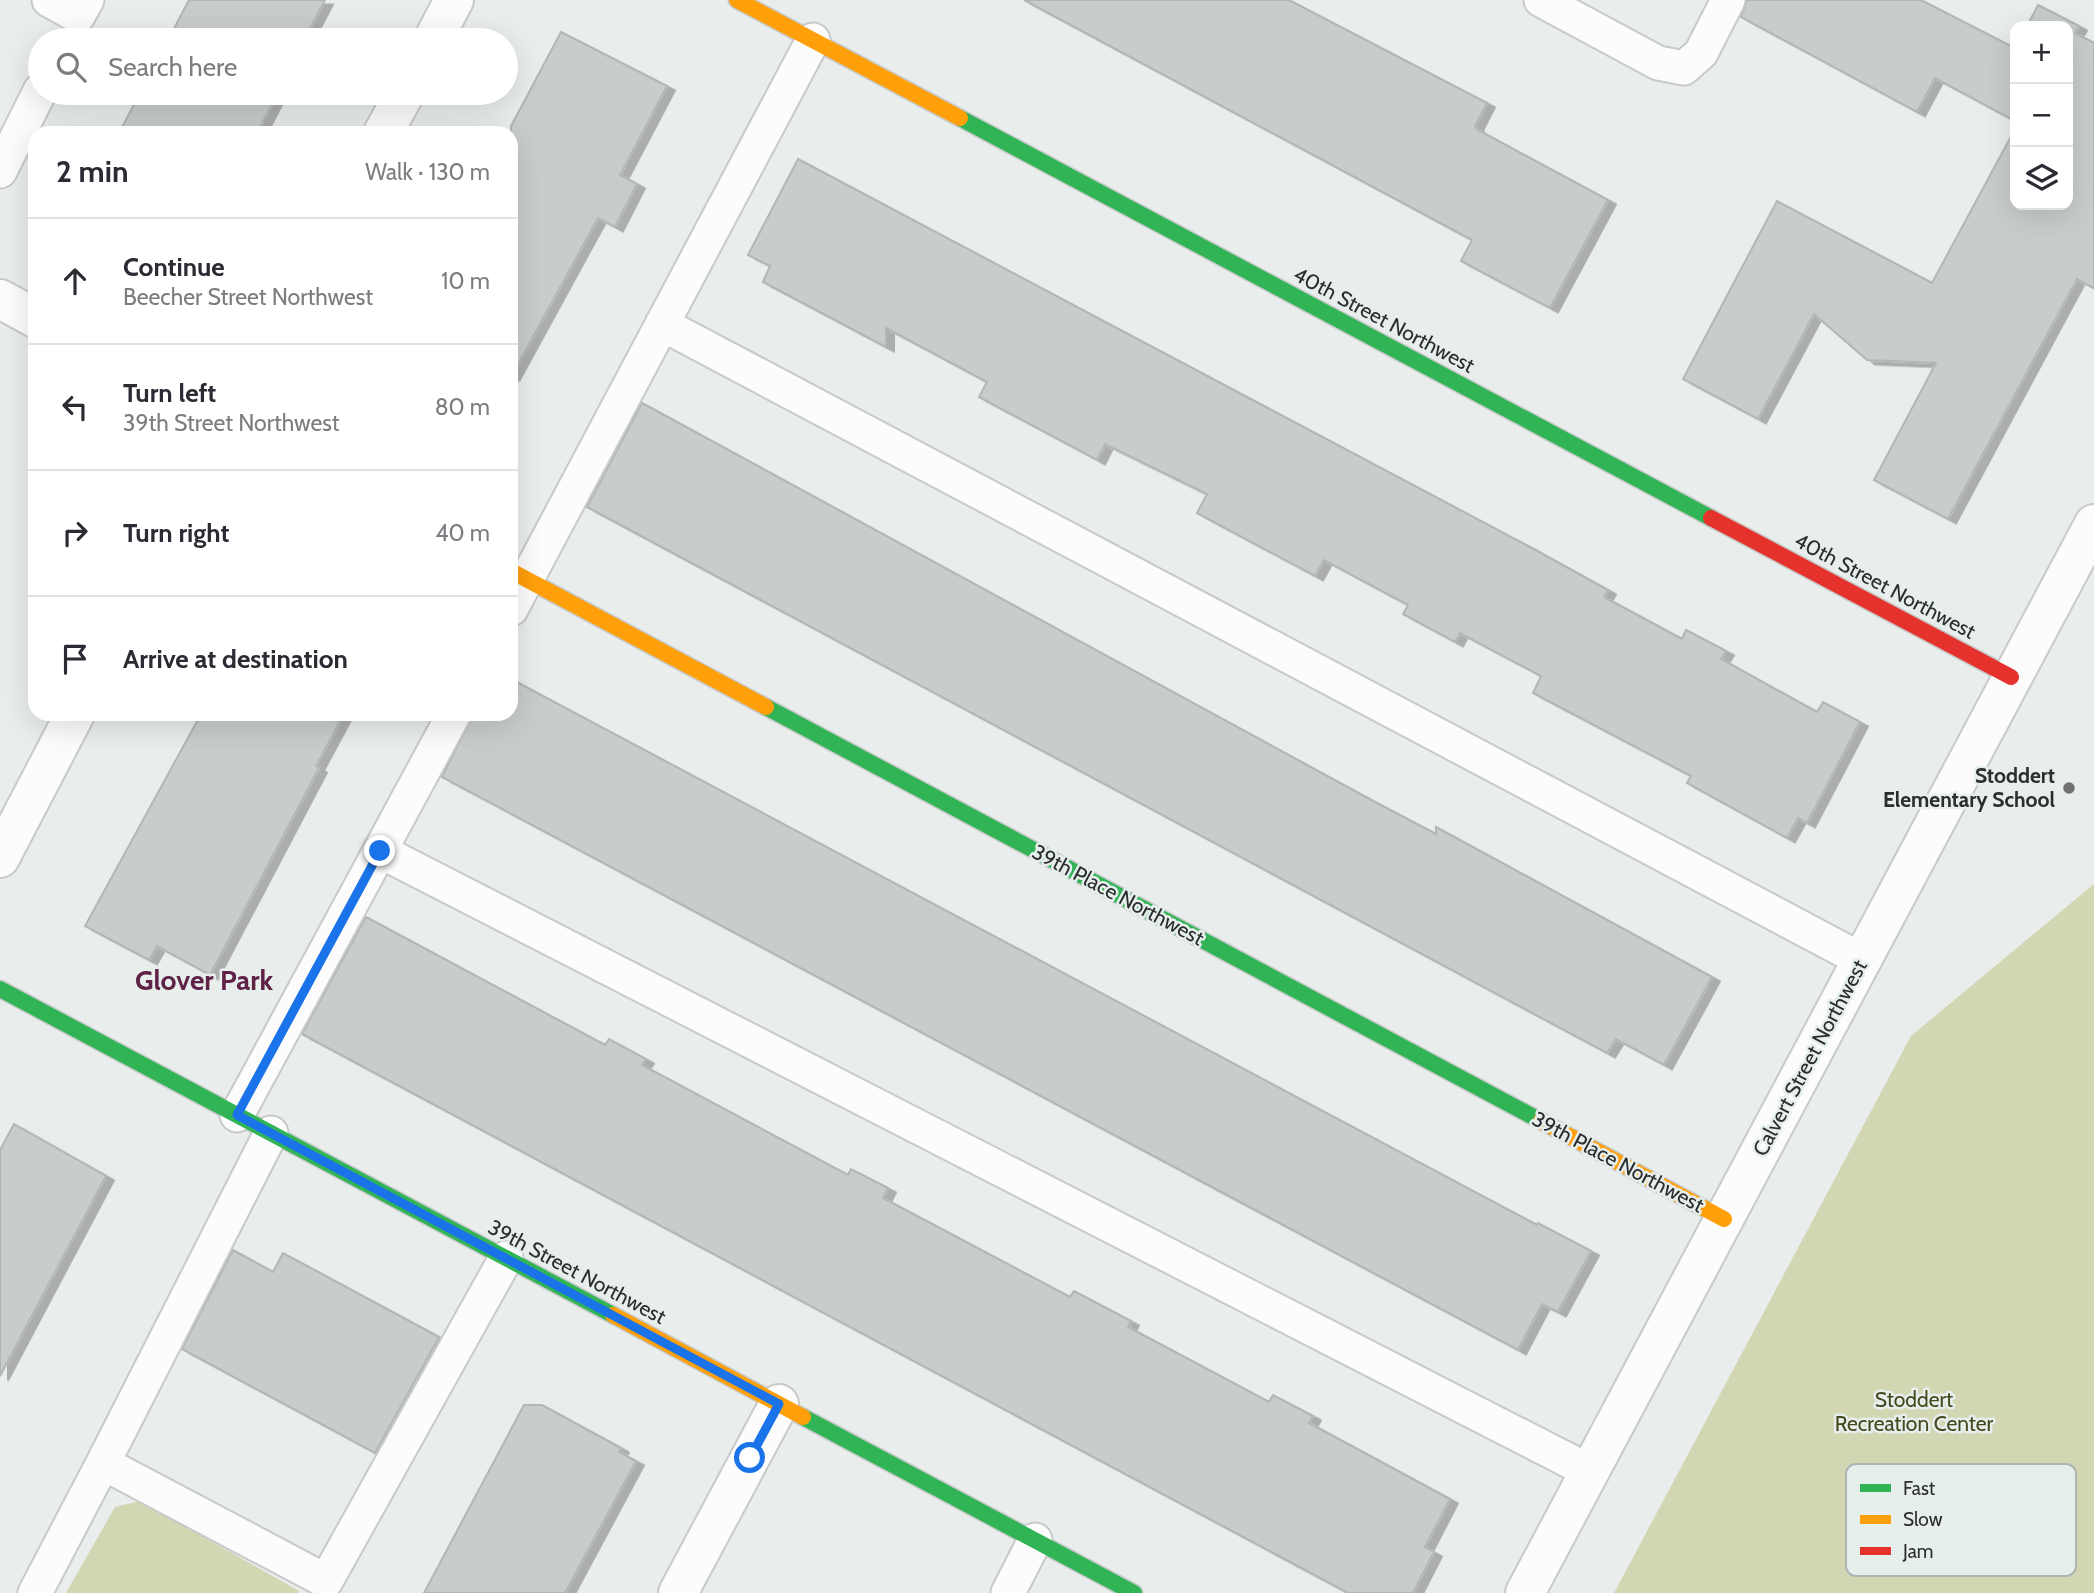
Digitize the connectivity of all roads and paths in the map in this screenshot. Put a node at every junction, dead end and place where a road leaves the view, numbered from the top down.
1 (49, 0) edge
2 (454, 0) edge
3 (737, 0) edge
4 (1541, 0) edge
5 (1728, 0) edge
6 (77, 19) edge
7 (439, 28) edge
8 (813, 40) junction
9 (33, 105) edge
10 (398, 105) edge
11 (387, 126) edge
12 (0, 171) edge
13 (0, 299) edge
14 (28, 314) edge
15 (662, 324) junction
16 (2094, 524) edge
17 (519, 576) edge
18 (2011, 677) junction
19 (71, 721) edge
20 (450, 721) edge
21 (380, 851) junction
22 (0, 858) edge
23 (1862, 960) junction
24 (0, 989) edge
25 (237, 1115) junction
26 (271, 1133) junction
27 (1724, 1219) junction
28 (506, 1258) junction
29 (779, 1404) junction
30 (103, 1463) junction
31 (1591, 1472) junction
32 (1035, 1540) junction
33 (323, 1587) edge
34 (36, 1593) edge
35 (678, 1593) edge
36 (1008, 1593) edge
37 (1134, 1593) edge
38 (1525, 1593) edge

1 - 6 lane
2 - 7 street
3 - 8 street, 40th Street Northwest
4 - 5 lane
8 - 15 lane
8 - 18 street, 40th Street Northwest
9 - 12 lane
10 - 11 street
13 - 14 street
15 - 17 lane
15 - 23 lane
16 - 18 street, Calvert Street Northwest
17 - 27 street, 39th Place Northwest
18 - 23 street, Calvert Street Northwest
19 - 22 street
20 - 21 lane
21 - 25 lane
21 - 31 lane
23 - 27 street, Calvert Street Northwest
24 - 25 street, 39th Street Northwest
25 - 26 street, 39th Street Northwest
26 - 28 street, 39th Street Northwest
26 - 30 lane
27 - 31 street, Calvert Street Northwest
28 - 29 street, 39th Street Northwest
28 - 33 lane
29 - 32 street, 39th Street Northwest
29 - 35 street
30 - 33 lane
30 - 34 lane
31 - 38 street, Calvert Street Northwest
32 - 36 lane
32 - 37 street, 39th Street Northwest

